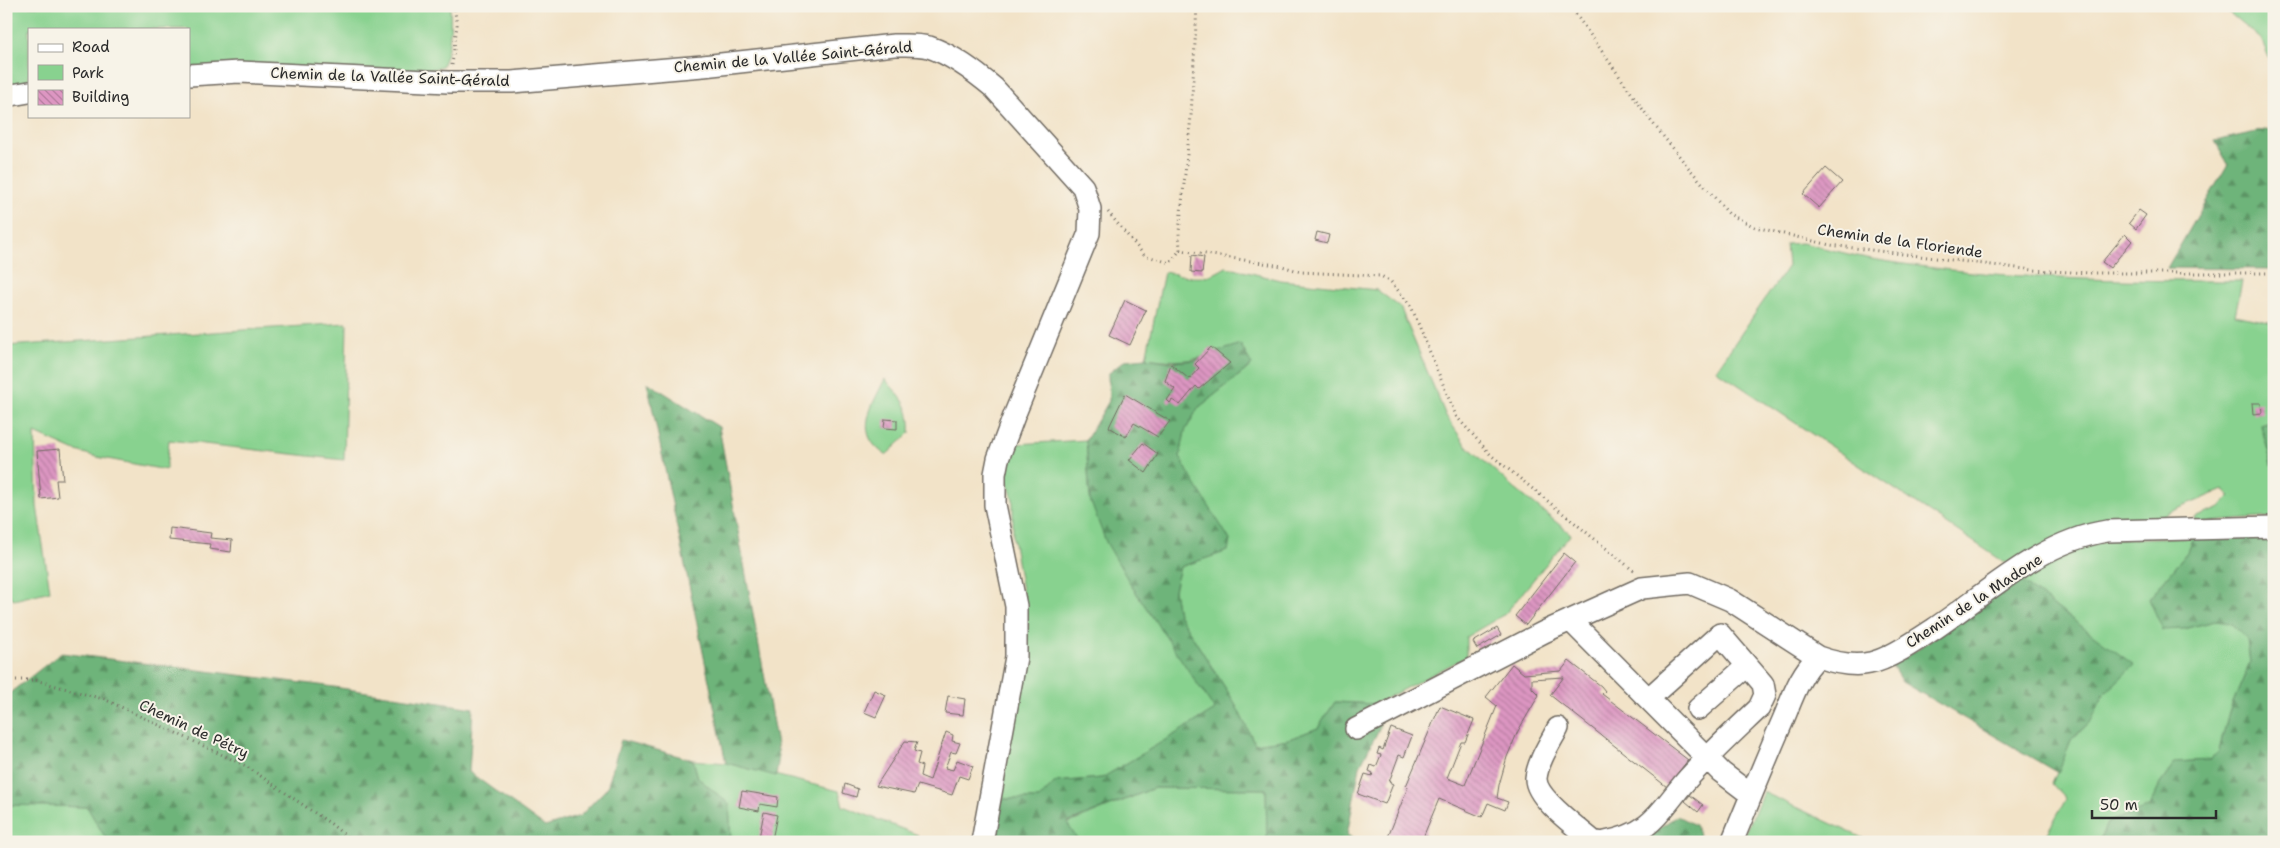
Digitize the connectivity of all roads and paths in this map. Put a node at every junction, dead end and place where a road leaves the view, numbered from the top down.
1 (454, 6) edge
2 (1197, 6) edge
3 (1570, 6) edge
4 (190, 75) edge
5 (448, 82) junction
6 (28, 92) edge
7 (6, 96) edge
8 (1088, 199) junction
9 (1180, 250) junction
10 (2274, 273) edge
11 (2274, 527) edge
12 (1653, 587) junction
13 (1570, 620) junction
14 (1818, 657) junction
15 (1747, 666) junction
16 (6, 680) edge
17 (1649, 698) junction
18 (1698, 710) dead end
19 (1558, 728) dead end
20 (1356, 729) dead end
21 (1708, 758) junction
22 (1750, 794) junction
23 (353, 842) edge
24 (982, 842) edge
25 (1598, 842) edge
26 (1605, 842) edge
27 (1732, 842) edge

1 - 5 path
2 - 9 path
3 - 10 path, Chemin de la Floriende
4 - 5 street, Chemin de la Vallée Saint-Gérald
5 - 8 street, Chemin de la Vallée Saint-Gérald
6 - 7 street
8 - 9 path
8 - 24 street, Chemin de la Vallée Saint-Gérald
9 - 12 path
11 - 14 street, Chemin de la Madone
12 - 13 street, Chemin de la Madone
12 - 14 street, Chemin de la Madone
13 - 17 street
13 - 20 street, Chemin de la Madone
14 - 22 street
15 - 17 street
15 - 18 street
15 - 21 street
16 - 23 path, Chemin de Pétry
17 - 21 street
19 - 25 street
21 - 22 street
21 - 26 street
22 - 27 street

